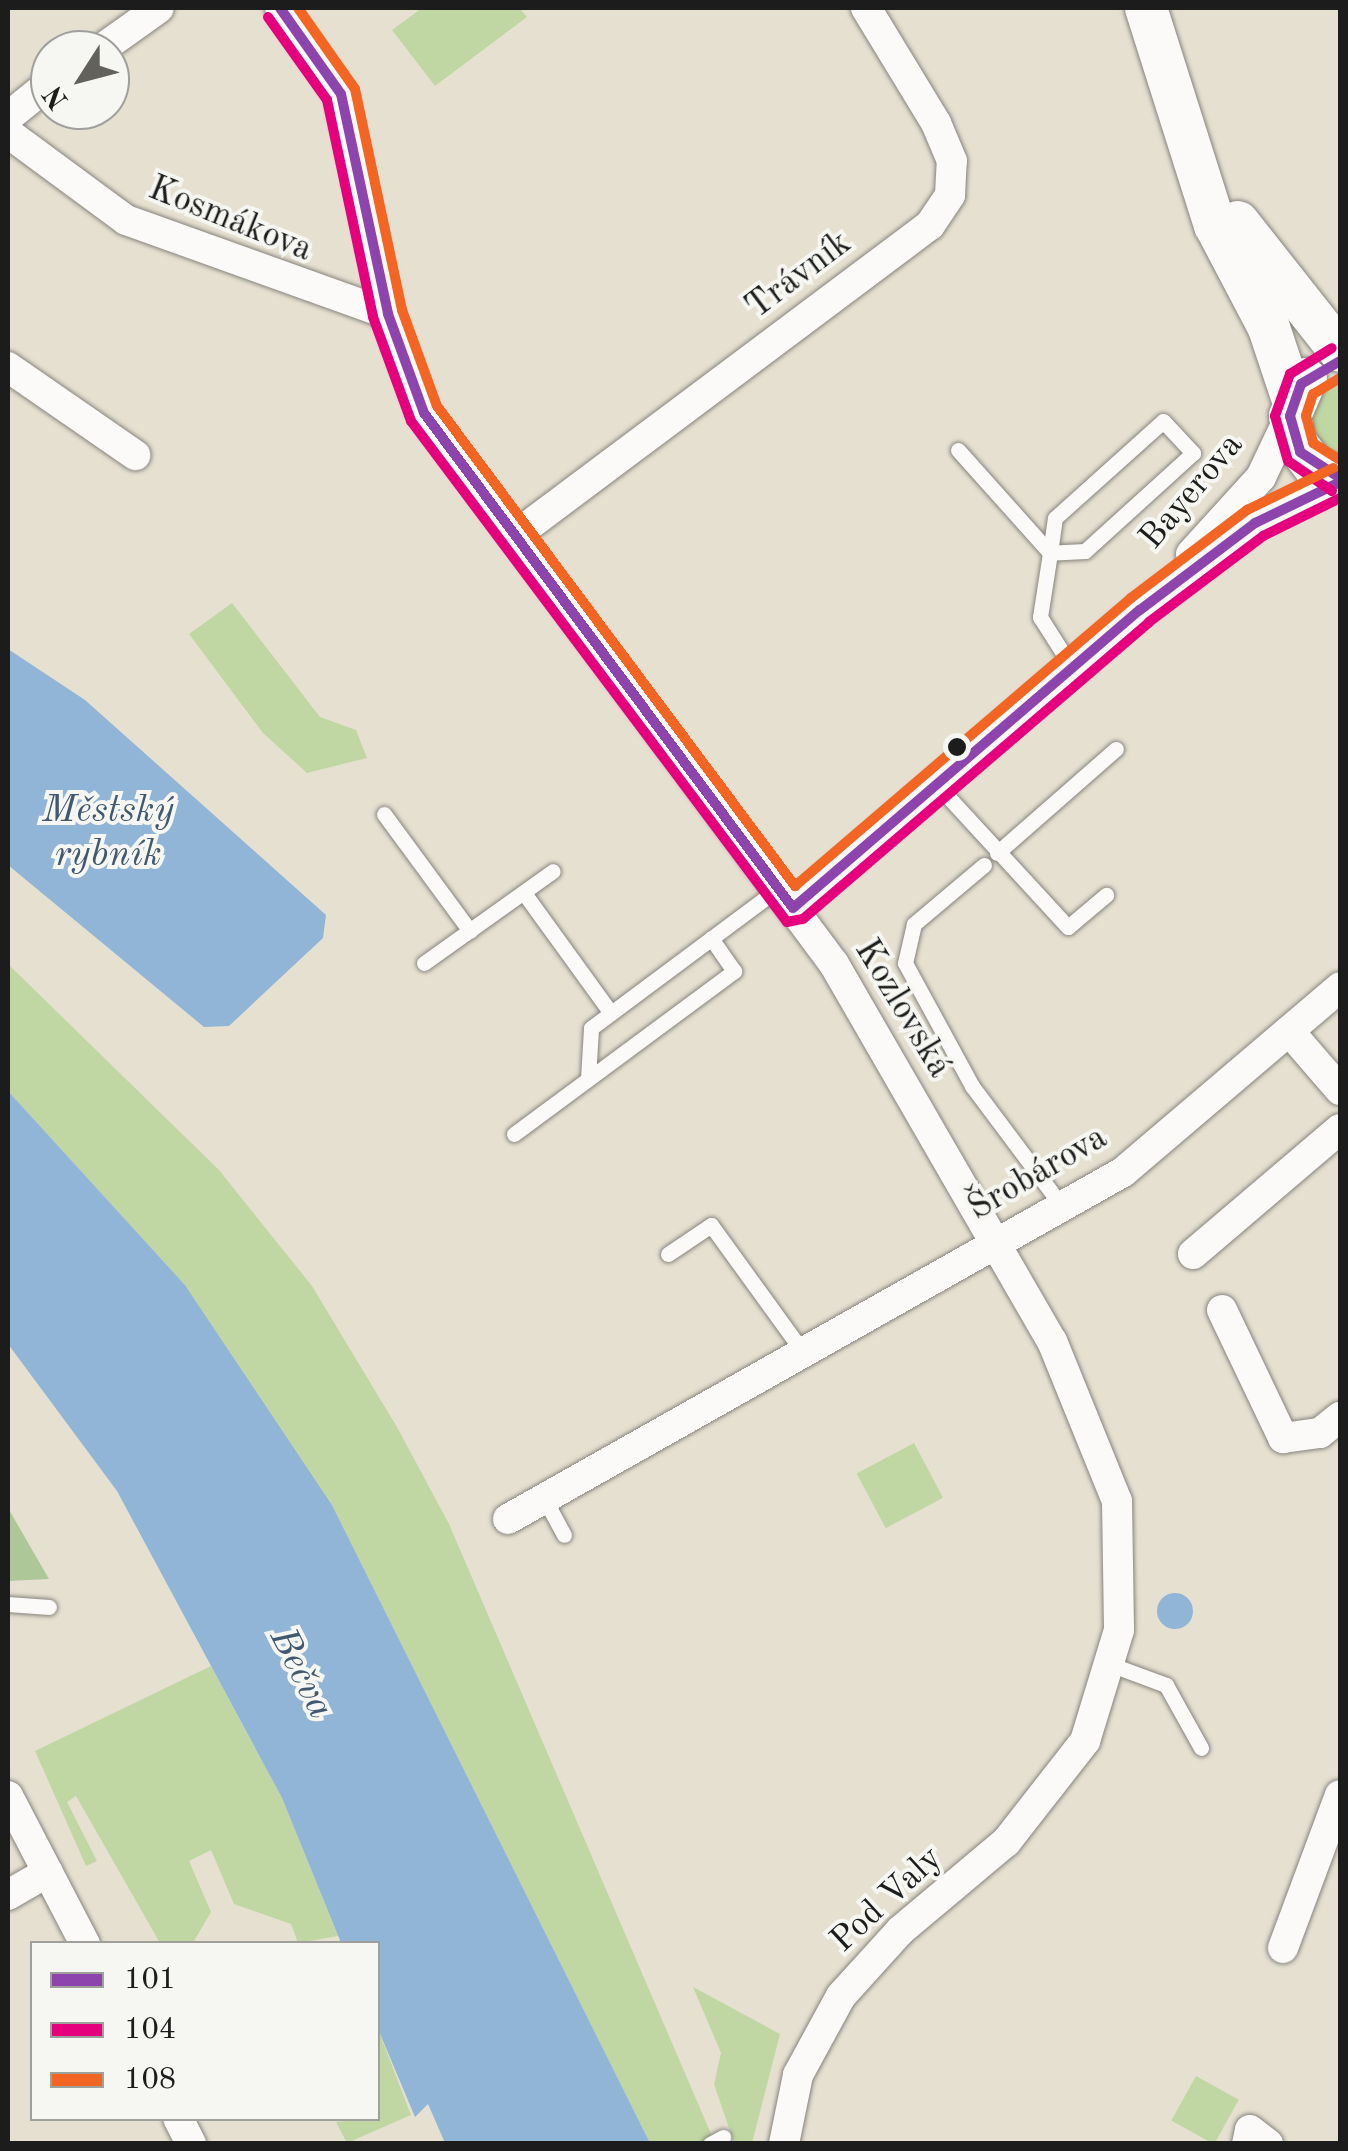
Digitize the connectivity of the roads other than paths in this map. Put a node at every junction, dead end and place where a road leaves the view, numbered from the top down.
1 (159, 8) edge
2 (280, 8) edge
3 (866, 8) edge
4 (1146, 8) edge
5 (128, 30) edge
6 (1173, 98) junction
7 (30, 99) edge
8 (8, 117) edge
9 (8, 132) edge
10 (388, 314) junction
11 (1340, 351) edge
12 (1340, 361) edge
13 (8, 367) edge
14 (1292, 408) junction
15 (958, 450) dead end
16 (135, 455) dead end
17 (1340, 480) edge
18 (516, 534) junction
19 (1050, 552) junction
20 (1140, 610) junction
21 (1073, 669) junction
22 (1116, 749) dead end
23 (940, 788) junction
24 (384, 814) dead end
25 (997, 853) junction
26 (984, 865) dead end
27 (554, 871) dead end
28 (524, 892) junction
29 (1106, 894) dead end
30 (784, 899) junction
31 (470, 931) junction
32 (712, 938) junction
33 (424, 963) dead end
34 (1340, 987) edge
35 (611, 1013) junction
36 (1289, 1031) junction
37 (588, 1079) junction
38 (1340, 1090) edge
39 (1340, 1130) edge
40 (514, 1134) dead end
41 (1061, 1205) junction
42 (995, 1244) junction
43 (668, 1254) dead end
44 (1193, 1254) dead end
45 (1222, 1310) dead end
46 (803, 1352) junction
47 (1340, 1416) edge
48 (544, 1498) junction
49 (508, 1518) dead end
50 (564, 1536) dead end
51 (8, 1604) edge
52 (49, 1607) dead end
53 (1112, 1666) junction
54 (1201, 1748) dead end
55 (1054, 1788) joint
56 (1340, 1795) edge
57 (8, 1796) edge
58 (48, 1872) junction
59 (8, 1894) edge
60 (83, 1941) edge
61 (1283, 1948) dead end
62 (180, 2121) edge
63 (191, 2144) edge
64 (784, 2144) edge
65 (1247, 2144) edge
66 (1268, 2144) edge

1 - 5 street
2 - 10 street, Kozlovská
3 - 18 street, Trávník
4 - 6 main road
6 - 11 main road
6 - 14 main road
7 - 8 street
9 - 10 street, Kosmákova
10 - 18 street, Kozlovská
12 - 14 main road
13 - 16 street
14 - 17 main road
14 - 20 street, Bayerova
15 - 19 lane
17 - 20 street, Bayerova
18 - 30 street, Kozlovská
19 - 19 lane
19 - 21 lane
20 - 21 street, Bayerova
21 - 23 street, Bayerova
22 - 25 lane
23 - 25 lane
23 - 30 street, Bayerova
24 - 31 lane
25 - 29 lane
26 - 41 lane
27 - 28 lane
28 - 31 lane
28 - 35 lane
30 - 32 lane
30 - 42 street, Kozlovská
31 - 33 lane
32 - 35 lane
32 - 37 lane
34 - 36 street, Šrobárova
35 - 37 lane
36 - 38 street
36 - 41 street, Šrobárova
37 - 40 lane
39 - 44 street
41 - 42 street, Šrobárova
42 - 46 street, Šrobárova
42 - 53 street, Kozlovská
43 - 46 lane
45 - 47 street
46 - 48 street, Šrobárova
48 - 49 street, Šrobárova
48 - 50 lane
51 - 52 lane
53 - 54 lane
53 - 55 street, Kozlovská
55 - 64 street, Pod Valy
56 - 61 street
57 - 58 street
58 - 59 street
58 - 60 street
62 - 63 street
65 - 66 street

